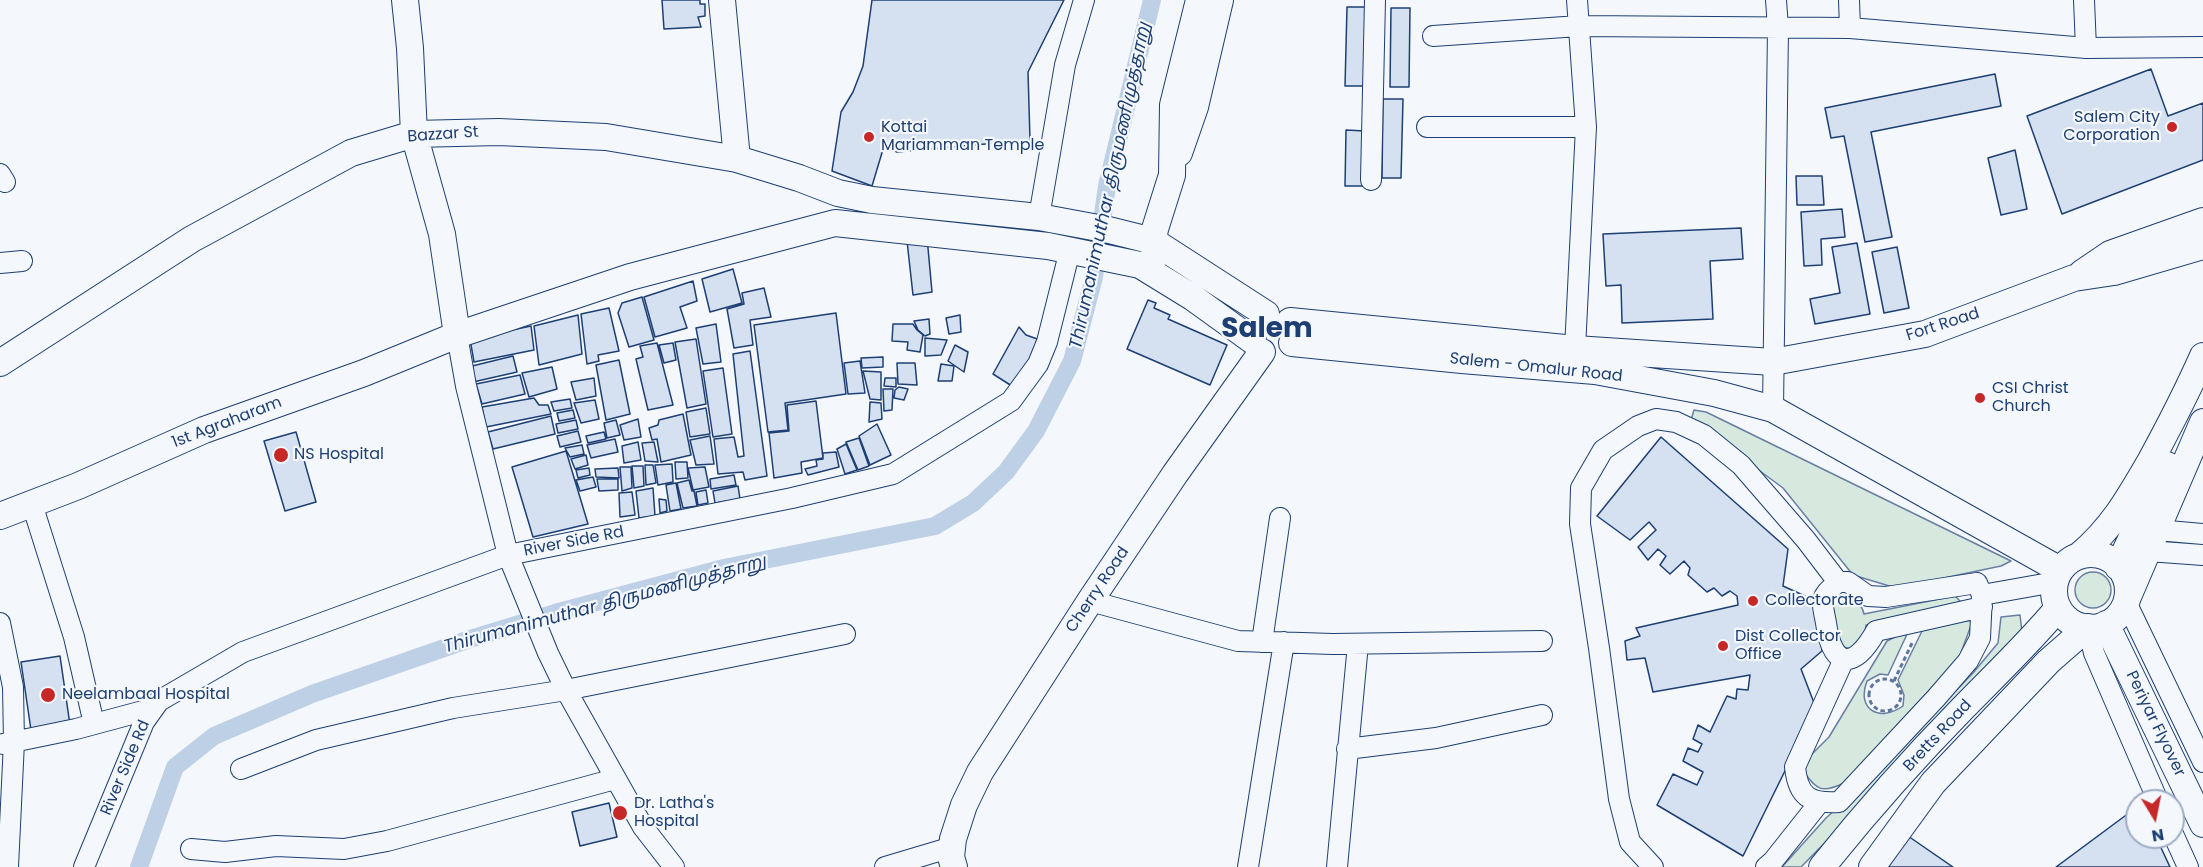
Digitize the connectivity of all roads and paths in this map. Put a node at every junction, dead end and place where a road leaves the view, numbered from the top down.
1 (405, 0) edge
2 (722, 0) edge
3 (1084, 0) edge
4 (1199, 0) edge
5 (1220, 0) edge
6 (1375, 0) edge
7 (1577, 0) edge
8 (1776, 0) edge
9 (1850, 0) edge
10 (2084, 0) edge
11 (1579, 26) junction
12 (1778, 28) junction
13 (1850, 28) junction
14 (1433, 36) dead end
15 (2203, 47) edge
16 (2086, 48) junction
17 (1184, 106) junction
18 (1427, 127) dead end
19 (1586, 127) junction
20 (414, 134) junction
21 (737, 159) junction
22 (1371, 180) dead end
23 (838, 193) junction
24 (1046, 218) junction
25 (2203, 221) edge
26 (835, 222) junction
27 (1153, 241) junction
28 (2203, 246) edge
29 (1059, 248) junction
30 (22, 261) dead end
31 (0, 263) edge
32 (1149, 271) junction
33 (2074, 278) junction
34 (1266, 314) junction
35 (1291, 332) junction
36 (457, 335) junction
37 (1258, 346) junction
38 (1575, 349) junction
39 (2203, 356) edge
40 (1773, 362) junction
41 (0, 363) edge
42 (1773, 409) junction
43 (2203, 417) edge
44 (2203, 422) edge
45 (32, 504) junction
46 (0, 516) edge
47 (1280, 518) dead end
48 (2203, 534) edge
49 (2152, 541) junction
50 (508, 555) junction
51 (2203, 555) edge
52 (2118, 567) junction
53 (2065, 569) junction
54 (1838, 582) junction
55 (1982, 601) junction
56 (1090, 602) junction
57 (2126, 602) junction
58 (2058, 608) junction
59 (1924, 621) junction
60 (0, 623) edge
61 (2103, 630) junction
62 (845, 634) dead end
63 (1542, 641) dead end
64 (1262, 642) junction
65 (1284, 642) junction
66 (1358, 644) junction
67 (1844, 659) junction
68 (1893, 681) junction
69 (566, 690) junction
70 (154, 708) junction
71 (1542, 715) dead end
72 (94, 724) junction
73 (7, 743) edge
74 (1347, 749) junction
75 (2203, 762) edge
76 (241, 769) dead end
77 (615, 779) junction
78 (2153, 789) edge
79 (1819, 803) junction
80 (2203, 824) edge
81 (191, 849) dead end
82 (2180, 849) edge
83 (956, 855) edge
84 (9, 867) edge
85 (84, 867) edge
86 (674, 867) edge
87 (885, 867) edge
88 (1248, 867) edge
89 (1337, 867) edge
90 (1653, 867) edge
91 (1766, 867) edge
92 (1821, 867) edge
93 (1872, 867) edge
94 (2188, 867) edge

1 - 20 main road
2 - 21 main road
3 - 24 street
4 - 17 main road
5 - 17 main road
6 - 22 street
7 - 11 street
8 - 12 street
9 - 13 street
10 - 16 street
11 - 12 street
11 - 14 street
11 - 19 street
12 - 13 street
12 - 40 street
13 - 16 street
15 - 16 street
17 - 27 main road
18 - 19 street
19 - 38 street
20 - 21 main road, Bazzar St
20 - 36 main road
20 - 41 main road, Bazzar St
21 - 23 main road, Bazzar St
23 - 24 main road, Bazzar St
23 - 26 main road
24 - 27 main road, Bazzar St
25 - 33 main road, Fort Road
26 - 29 main road
26 - 36 main road, 1st Agraharam
27 - 32 main road
27 - 34 main road
28 - 33 main road, Fort Road
29 - 32 main road
29 - 50 street, River Side Rd
30 - 31 street
32 - 37 main road
33 - 40 main road, Fort Road
34 - 35 main road
34 - 37 main road
35 - 37 main road
35 - 38 main road, Salem - Omalur Road
35 - 42 main road, Salem - Omalur Road
36 - 45 main road, 1st Agraharam
36 - 50 street
37 - 56 main road, Cherry Road
38 - 40 main road, Salem - Omalur Road
39 - 53 main road
40 - 42 street
42 - 53 main road, Salem - Omalur Road
43 - 52 main road
44 - 49 main road
45 - 46 main road, 1st Agraharam
45 - 72 street
47 - 64 street
48 - 49 street
49 - 51 street
49 - 57 main road
50 - 69 street
50 - 70 street, River Side Rd
52 - 53 main road
52 - 57 main road
53 - 55 street
53 - 58 main road
54 - 55 street
54 - 67 street
54 - 90 street
55 - 59 street
55 - 79 street
56 - 64 street
56 - 83 main road, Cherry Road
57 - 61 main road
57 - 75 street
58 - 61 main road
58 - 92 main road, Bretts Road
59 - 67 street
59 - 68 path
60 - 73 street
61 - 78 street
61 - 80 main road, Periyar Flyover
61 - 93 main road
62 - 69 street
63 - 66 street
64 - 65 street
65 - 66 street
65 - 88 street
66 - 74 street
67 - 79 street
68 - 68 path
69 - 76 street
69 - 77 street
70 - 72 street
70 - 85 street, River Side Rd
71 - 74 street
72 - 73 street
73 - 84 street
74 - 89 street
77 - 81 street
77 - 86 street
79 - 91 street
82 - 94 street
83 - 87 street

